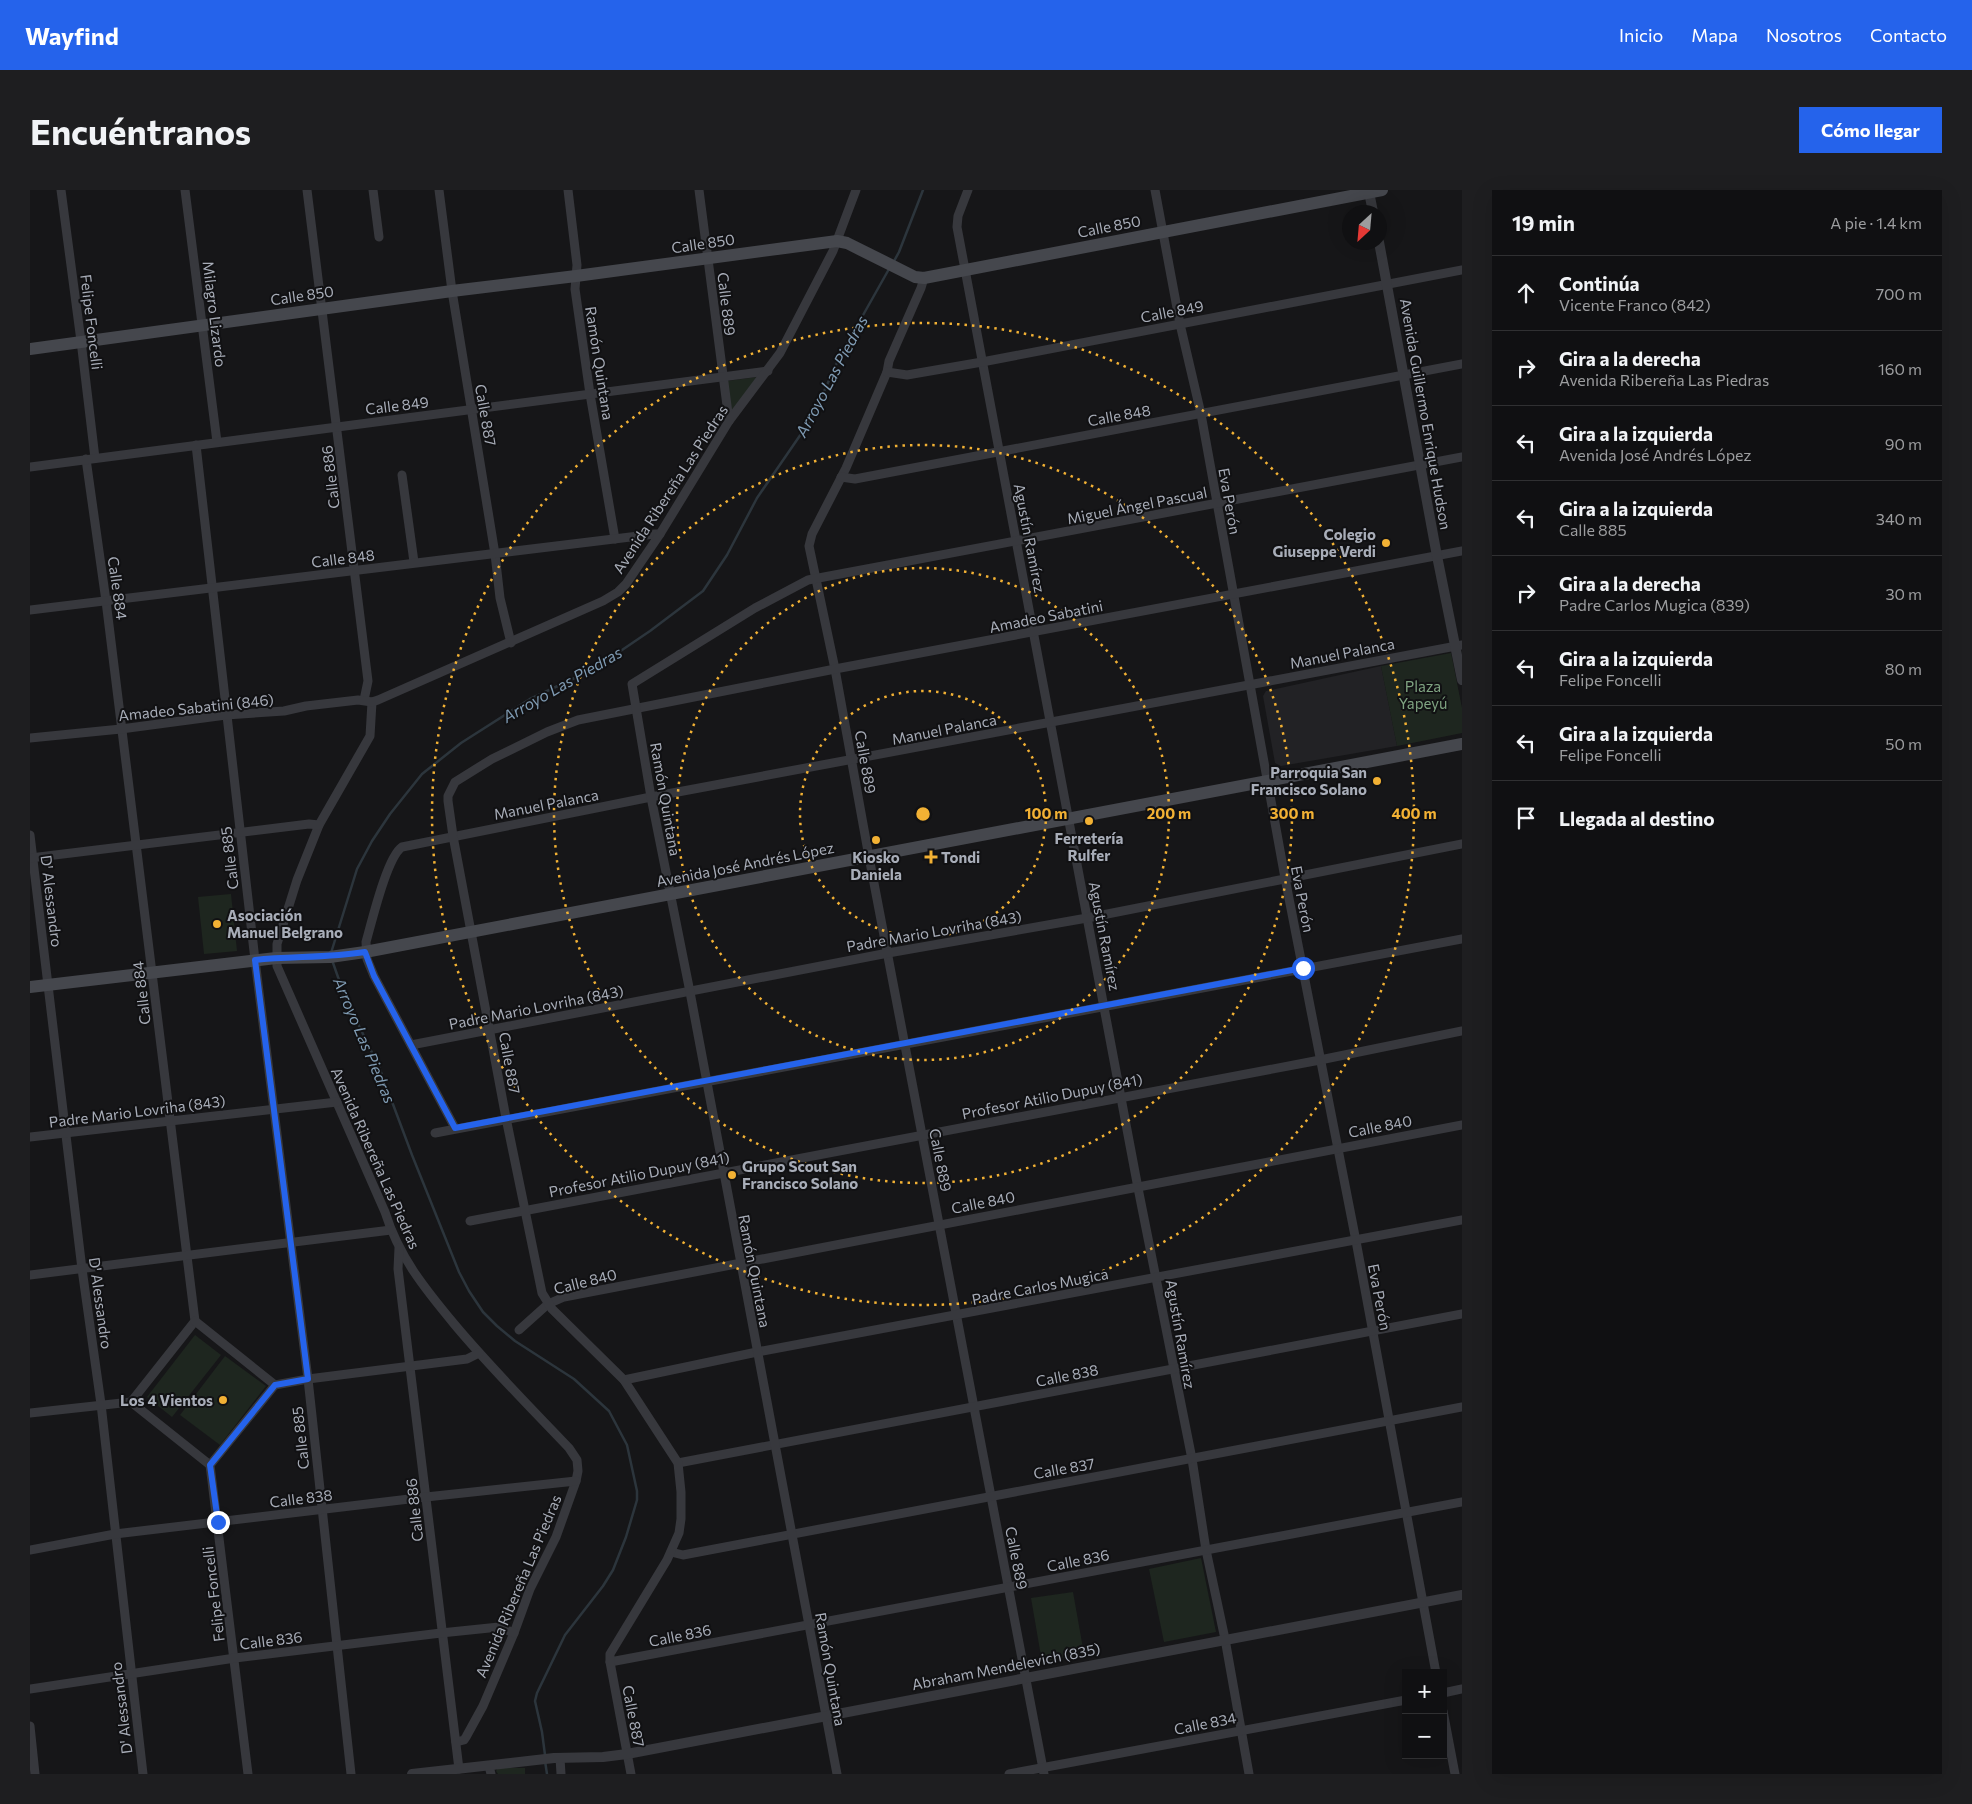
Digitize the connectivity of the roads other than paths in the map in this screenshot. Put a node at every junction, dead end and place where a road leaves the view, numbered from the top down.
1 (61, 190) edge
2 (185, 190) edge
3 (308, 190) edge
4 (373, 190) edge
5 (439, 190) edge
6 (568, 190) edge
7 (699, 190) edge
8 (856, 190) edge
9 (968, 190) edge
10 (1155, 190) edge
11 (1382, 190) edge
12 (1369, 191) edge
13 (1372, 205) edge
14 (1163, 232) junction
15 (379, 237) dead end
16 (837, 241) junction
17 (1380, 250) edge
18 (708, 259) junction
19 (966, 270) junction
20 (1462, 270) edge
21 (576, 276) junction
22 (924, 278) junction
23 (1387, 285) junction
24 (452, 291) junction
25 (322, 308) junction
26 (203, 324) junction
27 (1180, 324) junction
28 (82, 342) junction
29 (30, 349) edge
30 (982, 362) junction
31 (1462, 364) edge
32 (768, 371) junction
33 (887, 372) junction
34 (1403, 375) junction
35 (723, 377) junction
36 (590, 394) junction
37 (472, 409) junction
38 (1201, 414) junction
39 (728, 421) junction
40 (337, 426) junction
41 (217, 442) junction
42 (196, 445) junction
43 (999, 451) junction
44 (1462, 457) edge
45 (90, 459) junction
46 (1420, 465) junction
47 (30, 467) edge
48 (402, 475) dead end
49 (841, 477) junction
50 (1216, 504) junction
51 (660, 534) junction
52 (615, 539) junction
53 (1016, 542) junction
54 (1462, 551) edge
55 (495, 554) junction
56 (1437, 556) junction
57 (414, 562) junction
58 (355, 571) junction
59 (816, 578) junction
60 (212, 588) junction
61 (1233, 594) junction
62 (106, 601) junction
63 (30, 610) edge
64 (1034, 632) junction
65 (511, 643) junction
66 (1459, 645) edge
67 (835, 669) junction
68 (1462, 680) edge
69 (1250, 684) junction
70 (368, 701) junction
71 (636, 709) junction
72 (226, 716) junction
73 (1051, 723) junction
74 (121, 729) junction
75 (30, 738) edge
76 (1462, 744) edge
77 (852, 760) junction
78 (1267, 781) junction
79 (651, 798) junction
80 (1069, 819) junction
81 (318, 825) junction
82 (240, 833) junction
83 (30, 835) edge
84 (453, 836) junction
85 (1462, 844) edge
86 (136, 845) junction
87 (869, 857) junction
88 (32, 858) edge
89 (1285, 878) junction
90 (670, 894) junction
91 (1087, 918) junction
92 (472, 932) junction
93 (1462, 939) edge
94 (365, 952) junction
95 (888, 953) junction
96 (281, 958) junction
97 (255, 960) junction
98 (1303, 968) junction
99 (152, 973) junction
100 (49, 984) junction
101 (30, 987) edge
102 (690, 992) junction
103 (1104, 1006) junction
104 (489, 1029) junction
105 (1462, 1031) edge
106 (411, 1045) junction
107 (905, 1045) junction
108 (1320, 1060) junction
109 (706, 1082) junction
110 (1121, 1096) junction
111 (337, 1102) junction
112 (273, 1108) junction
113 (506, 1118) junction
114 (170, 1120) junction
115 (1462, 1125) edge
116 (455, 1128) junction
117 (435, 1133) dead end
118 (66, 1134) junction
119 (922, 1135) junction
120 (30, 1138) edge
121 (1337, 1148) junction
122 (723, 1172) junction
123 (1138, 1188) junction
124 (525, 1210) junction
125 (470, 1220) dead end
126 (1462, 1220) edge
127 (939, 1224) junction
128 (391, 1230) junction
129 (1356, 1241) junction
130 (290, 1244) junction
131 (399, 1248) junction
132 (186, 1255) junction
133 (740, 1263) junction
134 (82, 1269) junction
135 (30, 1275) edge
136 (1157, 1278) junction
137 (548, 1304) junction
138 (1462, 1314) edge
139 (956, 1316) junction
140 (195, 1321) junction
141 (519, 1330) dead end
142 (1372, 1331) junction
143 (757, 1352) junction
144 (479, 1353) junction
145 (411, 1367) junction
146 (1173, 1368) junction
147 (308, 1379) junction
148 (624, 1380) junction
149 (275, 1385) junction
150 (131, 1402) junction
151 (101, 1404) junction
152 (974, 1407) junction
153 (1462, 1407) edge
154 (30, 1413) edge
155 (1390, 1420) junction
156 (774, 1443) junction
157 (1192, 1459) junction
158 (678, 1463) junction
159 (210, 1465) junction
160 (576, 1481) junction
161 (991, 1495) junction
162 (426, 1497) junction
163 (1462, 1502) edge
164 (321, 1510) junction
165 (1407, 1512) junction
166 (218, 1522) junction
167 (792, 1533) junction
168 (115, 1534) junction
169 (30, 1550) edge
170 (1206, 1550) junction
171 (671, 1552) junction
172 (1008, 1587) junction
173 (1462, 1594) edge
174 (1424, 1602) junction
175 (809, 1625) junction
176 (441, 1633) junction
177 (514, 1633) junction
178 (1225, 1639) junction
179 (338, 1646) junction
180 (235, 1658) junction
181 (610, 1662) junction
182 (1435, 1669) edge
183 (131, 1673) junction
184 (1026, 1678) junction
185 (30, 1689) edge
186 (1462, 1689) edge
187 (1447, 1692) edge
188 (1402, 1701) edge
189 (1443, 1714) edge
190 (826, 1717) junction
191 (30, 1726) edge
192 (1241, 1730) junction
193 (456, 1742) junction
194 (627, 1754) junction
195 (557, 1758) junction
196 (459, 1769) junction
197 (490, 1770) edge
198 (1043, 1771) edge
199 (35, 1774) edge
200 (143, 1774) edge
201 (248, 1774) edge
202 (351, 1774) edge
203 (412, 1774) edge
204 (561, 1774) edge
205 (631, 1774) edge
206 (837, 1774) edge
207 (1009, 1774) edge
208 (1250, 1774) edge
209 (1455, 1774) edge

1 - 28 street, Felipe Foncelli
2 - 26 street, Milagro Lizardo
3 - 25 street, Calle 886
4 - 15 street
5 - 24 street, Calle 887
6 - 21 street, Ramón Quintana
7 - 18 street, Calle 889
8 - 16 street, Avenida Ribereña Las Piedras
9 - 19 street, Agustín Ramírez
10 - 14 street, Eva Perón
11 - 12 main road, Calle 850
12 - 13 street
12 - 14 main road, Calle 850
14 - 19 main road, Calle 850
14 - 27 street, Eva Perón
16 - 18 main road, Calle 850
16 - 22 main road, Calle 850
16 - 32 street, Avenida Ribereña Las Piedras
17 - 23 street, Avenida Guillermo Enrique Hudson
18 - 21 main road, Calle 850
18 - 35 street, Calle 889
19 - 22 main road, Calle 850
19 - 30 street, Agustín Ramírez
20 - 23 street, Calle 849
21 - 24 main road, Calle 850
21 - 36 street, Ramón Quintana
22 - 33 street
23 - 27 street, Calle 849
23 - 34 street, Avenida Guillermo Enrique Hudson
24 - 25 main road, Calle 850
24 - 37 street, Calle 887
25 - 26 main road, Calle 850
25 - 40 street, Calle 886
26 - 28 main road, Calle 850
26 - 41 street, Milagro Lizardo
27 - 30 street, Calle 849
27 - 38 street, Eva Perón
28 - 29 main road, Calle 850
28 - 45 street, Felipe Foncelli
30 - 33 street, Calle 849
30 - 43 street, Agustín Ramírez
31 - 34 street, Calle 848
32 - 35 street, Calle 849
32 - 39 street, Avenida Ribereña Las Piedras
33 - 49 street
34 - 38 street, Calle 848
34 - 46 street, Avenida Guillermo Enrique Hudson
35 - 36 street, Calle 849
35 - 39 street, Calle 889
36 - 37 street, Calle 849
36 - 52 street, Ramón Quintana
37 - 40 street, Calle 849
37 - 55 street, Calle 887
38 - 43 street, Calle 848
38 - 50 street, Eva Perón
39 - 51 street, Avenida Ribereña Las Piedras
40 - 41 street, Calle 849
40 - 58 street, Calle 886
41 - 42 street, Calle 849
42 - 45 street, Calle 849
42 - 60 street, Calle 885
43 - 49 street, Calle 848
43 - 53 street, Agustín Ramírez
44 - 46 street, Miguel Ángel Pascual
45 - 47 street, Calle 849
45 - 62 street, Calle 884
46 - 50 street, Miguel Ángel Pascual
46 - 56 street, Avenida Guillermo Enrique Hudson
48 - 57 street
49 - 59 street, Calle 889
50 - 53 street, Miguel Ángel Pascual
50 - 61 street, Eva Perón
51 - 52 street, Calle 848
51 - 65 street, Avenida Ribereña Las Piedras
52 - 55 street, Calle 848
53 - 59 street, Miguel Ángel Pascual
53 - 64 street, Agustín Ramírez
54 - 56 street, Amadeo Sabatini
55 - 57 street, Calle 848
55 - 65 street, Calle 887
56 - 61 street, Amadeo Sabatini
56 - 66 street, Avenida Guillermo Enrique Hudson
57 - 58 street, Calle 848
58 - 60 street, Calle 848
58 - 70 street, Calle 886
59 - 67 street, Calle 889
59 - 71 street, Ramón Quintana
60 - 62 street, Calle 848
60 - 72 street, Calle 885
61 - 64 street, Amadeo Sabatini
61 - 69 street, Eva Perón
62 - 63 street, Calle 848
62 - 74 street, Calle 884
64 - 67 street, Amadeo Sabatini
64 - 73 street, Agustín Ramírez
65 - 70 street, Avenida Ribereña Las Piedras
66 - 68 street, Avenida Guillermo Enrique Hudson
66 - 69 street, Manuel Palanca
67 - 71 street, Amadeo Sabatini
67 - 77 street, Calle 889
69 - 73 street, Manuel Palanca
69 - 78 street, Eva Perón
70 - 72 street, Amadeo Sabatini (846)
70 - 81 street, Avenida Ribereña Las Piedras
71 - 79 street, Ramón Quintana
71 - 84 street, Calle 887
72 - 74 street, Amadeo Sabatini (846)
72 - 82 street, Calle 885
73 - 77 street, Manuel Palanca
73 - 80 street, Agustín Ramírez
74 - 75 street, Amadeo Sabatini (846)
74 - 86 street, Calle 884
76 - 78 main road, Avenida José Andrés López
77 - 79 street, Manuel Palanca
77 - 87 street, Calle 889
78 - 80 main road, Avenida José Andrés López
78 - 89 street, Eva Perón
79 - 84 street, Manuel Palanca
79 - 90 street, Ramón Quintana
80 - 87 main road, Avenida José Andrés López
80 - 91 street, Agustín Ramírez
81 - 82 street
81 - 96 street, Avenida Ribereña Las Piedras
82 - 86 street
82 - 97 street, Calle 885
83 - 88 street, D' Alessandro
84 - 92 street, Calle 887
84 - 94 street, Manuel Palanca
85 - 89 street, Padre Mario Lovriha (843)
86 - 88 street
86 - 99 street, Calle 884
87 - 90 main road, Avenida José Andrés López
87 - 95 street, Calle 889
88 - 100 street, D' Alessandro
89 - 91 street, Padre Mario Lovriha (843)
89 - 98 street, Eva Perón
90 - 92 main road, Avenida José Andrés López
90 - 102 street, Ramón Quintana
91 - 95 street, Padre Mario Lovriha (843)
91 - 103 street, Agustín Ramírez
92 - 94 main road, Avenida José Andrés López
92 - 104 street, Calle 887
93 - 98 street
94 - 96 main road, Avenida José Andrés López
94 - 106 street
95 - 102 street, Padre Mario Lovriha (843)
95 - 107 street, Calle 889
96 - 97 main road, Avenida José Andrés López
96 - 111 street, Avenida Ribereña Las Piedras
97 - 99 main road, Avenida José Andrés López
97 - 112 street, Calle 885
98 - 103 street
98 - 108 street, Eva Perón
99 - 100 main road, Avenida José Andrés López
99 - 114 street, Calle 884
100 - 101 main road, Avenida José Andrés López
100 - 118 street, D' Alessandro
102 - 104 street, Padre Mario Lovriha (843)
102 - 109 street, Ramón Quintana
103 - 107 street
103 - 110 street, Agustín Ramírez
104 - 106 street, Padre Mario Lovriha (843)
104 - 113 street, Calle 887
105 - 108 street, Profesor Atilio Dupuy (841)
106 - 116 street
107 - 109 street
107 - 119 street, Calle 889
108 - 110 street, Profesor Atilio Dupuy (841)
108 - 121 street, Eva Perón
109 - 113 street
109 - 122 street, Ramón Quintana
110 - 119 street, Profesor Atilio Dupuy (841)
110 - 123 street, Agustín Ramírez
111 - 112 street, Padre Mario Lovriha (843)
111 - 128 street, Avenida Ribereña Las Piedras
112 - 114 street, Padre Mario Lovriha (843)
112 - 130 street, Calle 885
113 - 116 street
113 - 124 street, Calle 887
114 - 118 street, Padre Mario Lovriha (843)
114 - 132 street, Calle 884
115 - 121 street, Calle 840
116 - 117 street
118 - 120 street, Padre Mario Lovriha (843)
118 - 134 street, D' Alessandro
119 - 122 street, Profesor Atilio Dupuy (841)
119 - 127 street, Calle 889
121 - 123 street, Calle 840
121 - 129 street, Eva Perón
122 - 124 street, Profesor Atilio Dupuy (841)
122 - 133 street, Ramón Quintana
123 - 127 street, Calle 840
123 - 136 street, Agustín Ramírez
124 - 125 street, Profesor Atilio Dupuy (841)
124 - 137 street, Calle 887
126 - 129 street, Padre Carlos Mugica
127 - 133 street, Calle 840
127 - 139 street, Calle 889
128 - 130 street
128 - 131 street, Avenida Ribereña Las Piedras
129 - 136 street, Padre Carlos Mugica
129 - 142 street, Eva Perón
130 - 132 street
130 - 147 street, Calle 885
131 - 144 street, Avenida Ribereña Las Piedras
131 - 145 street, Calle 886
132 - 134 street
132 - 140 street, Calle 884
133 - 137 street, Calle 840
133 - 143 street, Ramón Quintana
134 - 135 street
134 - 151 street, D' Alessandro
136 - 139 street, Padre Carlos Mugica
136 - 146 street, Agustín Ramírez
137 - 141 street, Calle 840
137 - 148 street
138 - 142 street, Calle 838
139 - 143 street, Padre Carlos Mugica
139 - 152 street, Calle 889
140 - 149 street
140 - 150 street
142 - 146 street, Calle 838
142 - 155 street, Eva Perón
143 - 148 street, Padre Carlos Mugica
143 - 156 street, Ramón Quintana
144 - 145 street
144 - 160 street, Avenida Ribereña Las Piedras
145 - 147 street
145 - 162 street, Calle 886
146 - 152 street, Calle 838
146 - 157 street, Agustín Ramírez
147 - 149 street
147 - 164 street, Calle 885
148 - 158 street
149 - 159 street
150 - 151 street
150 - 159 street
151 - 154 street
151 - 168 street, D' Alessandro
152 - 156 street, Calle 838
152 - 161 street, Calle 889
153 - 155 street, Calle 837
155 - 157 street, Calle 837
155 - 165 street, Eva Perón
156 - 158 street, Calle 838
156 - 167 street, Ramón Quintana
157 - 161 street, Calle 837
157 - 170 street, Agustín Ramírez
158 - 171 street
159 - 166 street, Felipe Foncelli
160 - 162 street, Calle 838
160 - 177 street, Avenida Ribereña Las Piedras
161 - 167 street, Calle 837
161 - 172 street, Calle 889
162 - 164 street, Calle 838
162 - 176 street, Calle 886
163 - 165 street, Calle 836
164 - 166 street, Calle 838
164 - 179 street, Calle 885
165 - 170 street, Calle 836
165 - 174 street, Eva Perón
166 - 168 street, Calle 838
166 - 180 street, Felipe Foncelli
167 - 171 street, Calle 837
167 - 175 street, Ramón Quintana
168 - 169 street, Calle 838
168 - 183 street, D' Alessandro
170 - 172 street, Calle 836
170 - 178 street, Agustín Ramírez
171 - 181 street
172 - 175 street, Calle 836
172 - 184 street, Calle 889
173 - 174 street, Abraham Mendelevich (835)
174 - 178 street, Abraham Mendelevich (835)
174 - 182 street, Eva Perón
175 - 181 street, Calle 836
175 - 190 street, Ramón Quintana
176 - 177 street, Calle 836
176 - 179 street, Calle 836
176 - 193 street, Calle 886
177 - 193 street, Avenida Ribereña Las Piedras
178 - 184 street, Abraham Mendelevich (835)
178 - 192 street, Agustín Ramírez
179 - 180 street, Calle 836
179 - 202 street, Calle 885
180 - 183 street, Calle 836
180 - 201 street, Felipe Foncelli
181 - 194 street, Calle 887
183 - 185 street, Calle 836
183 - 200 street, D' Alessandro
184 - 190 street, Abraham Mendelevich (835)
184 - 198 street, Calle 889
186 - 187 street
188 - 192 street, Calle 834
189 - 209 street
190 - 194 street, Abraham Mendelevich (835)
190 - 206 street, Ramón Quintana
191 - 199 street
192 - 198 street, Calle 834
192 - 208 street, Agustín Ramírez
193 - 196 street, Calle 886
194 - 195 street, Abraham Mendelevich (835)
194 - 205 street, Calle 887
195 - 197 street, Abraham Mendelevich (835)
195 - 204 street
196 - 197 street, Abraham Mendelevich (835)
196 - 203 street, Abraham Mendelevich (835)
198 - 207 street, Calle 834

